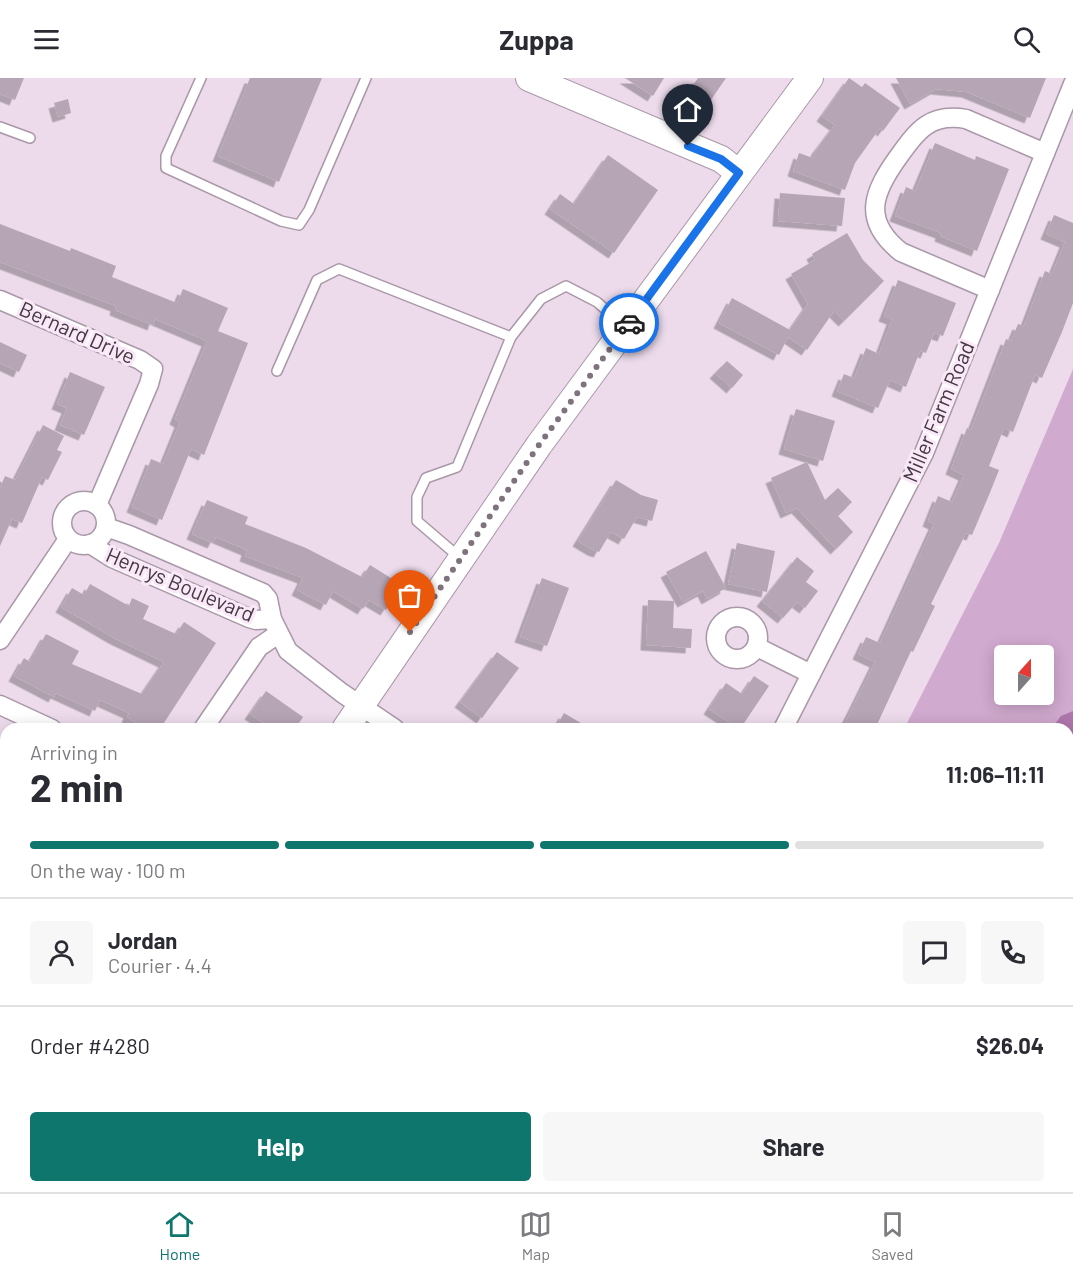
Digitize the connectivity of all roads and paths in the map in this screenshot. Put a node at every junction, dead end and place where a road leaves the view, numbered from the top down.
1 (201, 78) edge
2 (366, 78) edge
3 (529, 78) edge
4 (810, 78) edge
5 (1073, 84) edge
6 (0, 127) edge
7 (30, 138) dead end
8 (1045, 153) junction
9 (739, 173) junction
10 (990, 290) junction
11 (0, 300) edge
12 (626, 327) junction
13 (511, 337) junction
14 (277, 371) dead end
15 (97, 505) junction
16 (105, 527) junction
17 (68, 539) junction
18 (90, 544) junction
19 (461, 558) junction
20 (275, 627) junction
21 (0, 640) edge
22 (757, 647) dead end
23 (811, 674) junction
24 (0, 705) edge
25 (361, 705) junction
26 (39, 723) edge
27 (207, 723) edge
28 (349, 723) edge
29 (386, 723) edge
30 (786, 723) edge

1 - 2 lane
3 - 9 main road
4 - 9 main road
5 - 8 street, Miller Farm Road
6 - 7 lane
8 - 10 street, Miller Farm Road
8 - 10 street
9 - 12 main road
10 - 23 street, Miller Farm Road
11 - 15 street, Bernard Drive
12 - 13 lane
12 - 19 main road
13 - 14 lane
13 - 19 lane
15 - 16 street
15 - 17 street
16 - 18 street
16 - 20 street, Henrys Boulevard
17 - 18 street
17 - 21 street
18 - 20 street, Henrys Boulevard
19 - 25 main road
20 - 25 street, Henrys Boulevard
20 - 27 street
22 - 23 street
23 - 30 street, Miller Farm Road
24 - 26 street
25 - 28 main road
25 - 29 street

